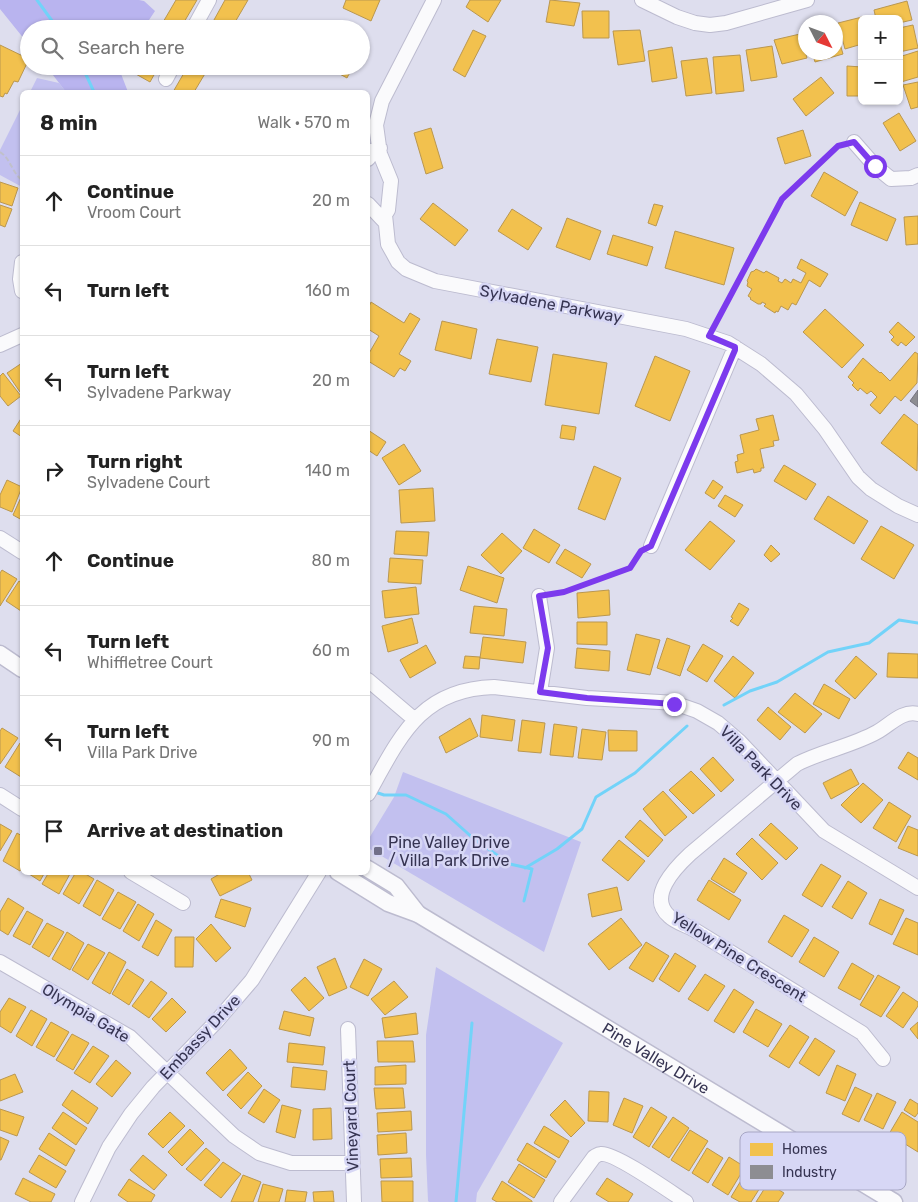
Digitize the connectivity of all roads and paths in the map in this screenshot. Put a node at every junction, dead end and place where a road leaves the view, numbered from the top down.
1 (209, 0) edge
2 (434, 0) edge
3 (642, 0) edge
4 (808, 0) edge
5 (198, 20) edge
6 (168, 75) edge
7 (166, 79) dead end
8 (854, 142) joint
9 (380, 148) junction
10 (0, 152) edge
11 (370, 156) edge
12 (918, 174) edge
13 (20, 179) edge
14 (370, 206) edge
15 (385, 222) junction
16 (20, 336) edge
17 (709, 336) junction
18 (0, 345) edge
19 (735, 347) junction
20 (918, 515) edge
21 (0, 538) edge
22 (651, 546) joint
23 (20, 551) edge
24 (539, 596) joint
25 (0, 654) edge
26 (20, 668) edge
27 (370, 682) edge
28 (540, 692) junction
29 (918, 714) edge
30 (414, 719) junction
31 (776, 781) junction
32 (370, 791) edge
33 (0, 795) edge
34 (20, 808) edge
35 (370, 870) edge
36 (136, 875) edge
37 (317, 875) edge
38 (343, 875) edge
39 (918, 888) edge
40 (183, 903) dead end
41 (418, 914) junction
42 (0, 962) edge
43 (348, 1029) dead end
44 (883, 1059) dead end
45 (167, 1072) junction
46 (778, 1132) edge
47 (352, 1164) junction
48 (874, 1190) edge
49 (82, 1202) edge
50 (354, 1202) edge
51 (561, 1202) edge
52 (686, 1202) edge
53 (894, 1202) edge

1 - 5 street
2 - 9 street, Sylvadene Parkway
3 - 4 street
6 - 7 street
8 - 12 street
8 - 17 path
9 - 11 street
9 - 15 street, Sylvadene Parkway
10 - 13 path
14 - 15 street
15 - 17 street, Sylvadene Parkway
16 - 18 street
17 - 19 street, Sylvadene Parkway
19 - 20 street, Sylvadene Parkway
19 - 22 street
21 - 23 street
22 - 24 path
24 - 28 street
25 - 26 main road
27 - 30 street
28 - 30 street, Villa Park Drive
28 - 31 street, Villa Park Drive
29 - 31 street, Yellow Pine Crescent
30 - 32 street, Villa Park Drive
31 - 39 street, Villa Park Drive
31 - 44 street, Yellow Pine Crescent
33 - 34 street
35 - 41 main road, Pine Valley Drive
36 - 40 street
37 - 45 street, Embassy Drive
38 - 41 main road, Pine Valley Drive
41 - 46 main road, Pine Valley Drive
42 - 45 street, Olympia Gate
43 - 47 street, Vineyard Court
45 - 47 street, Olympia Gate
45 - 49 street, Embassy Drive
47 - 50 street, Vineyard Court
48 - 53 main road, Pine Valley Drive
51 - 52 street

